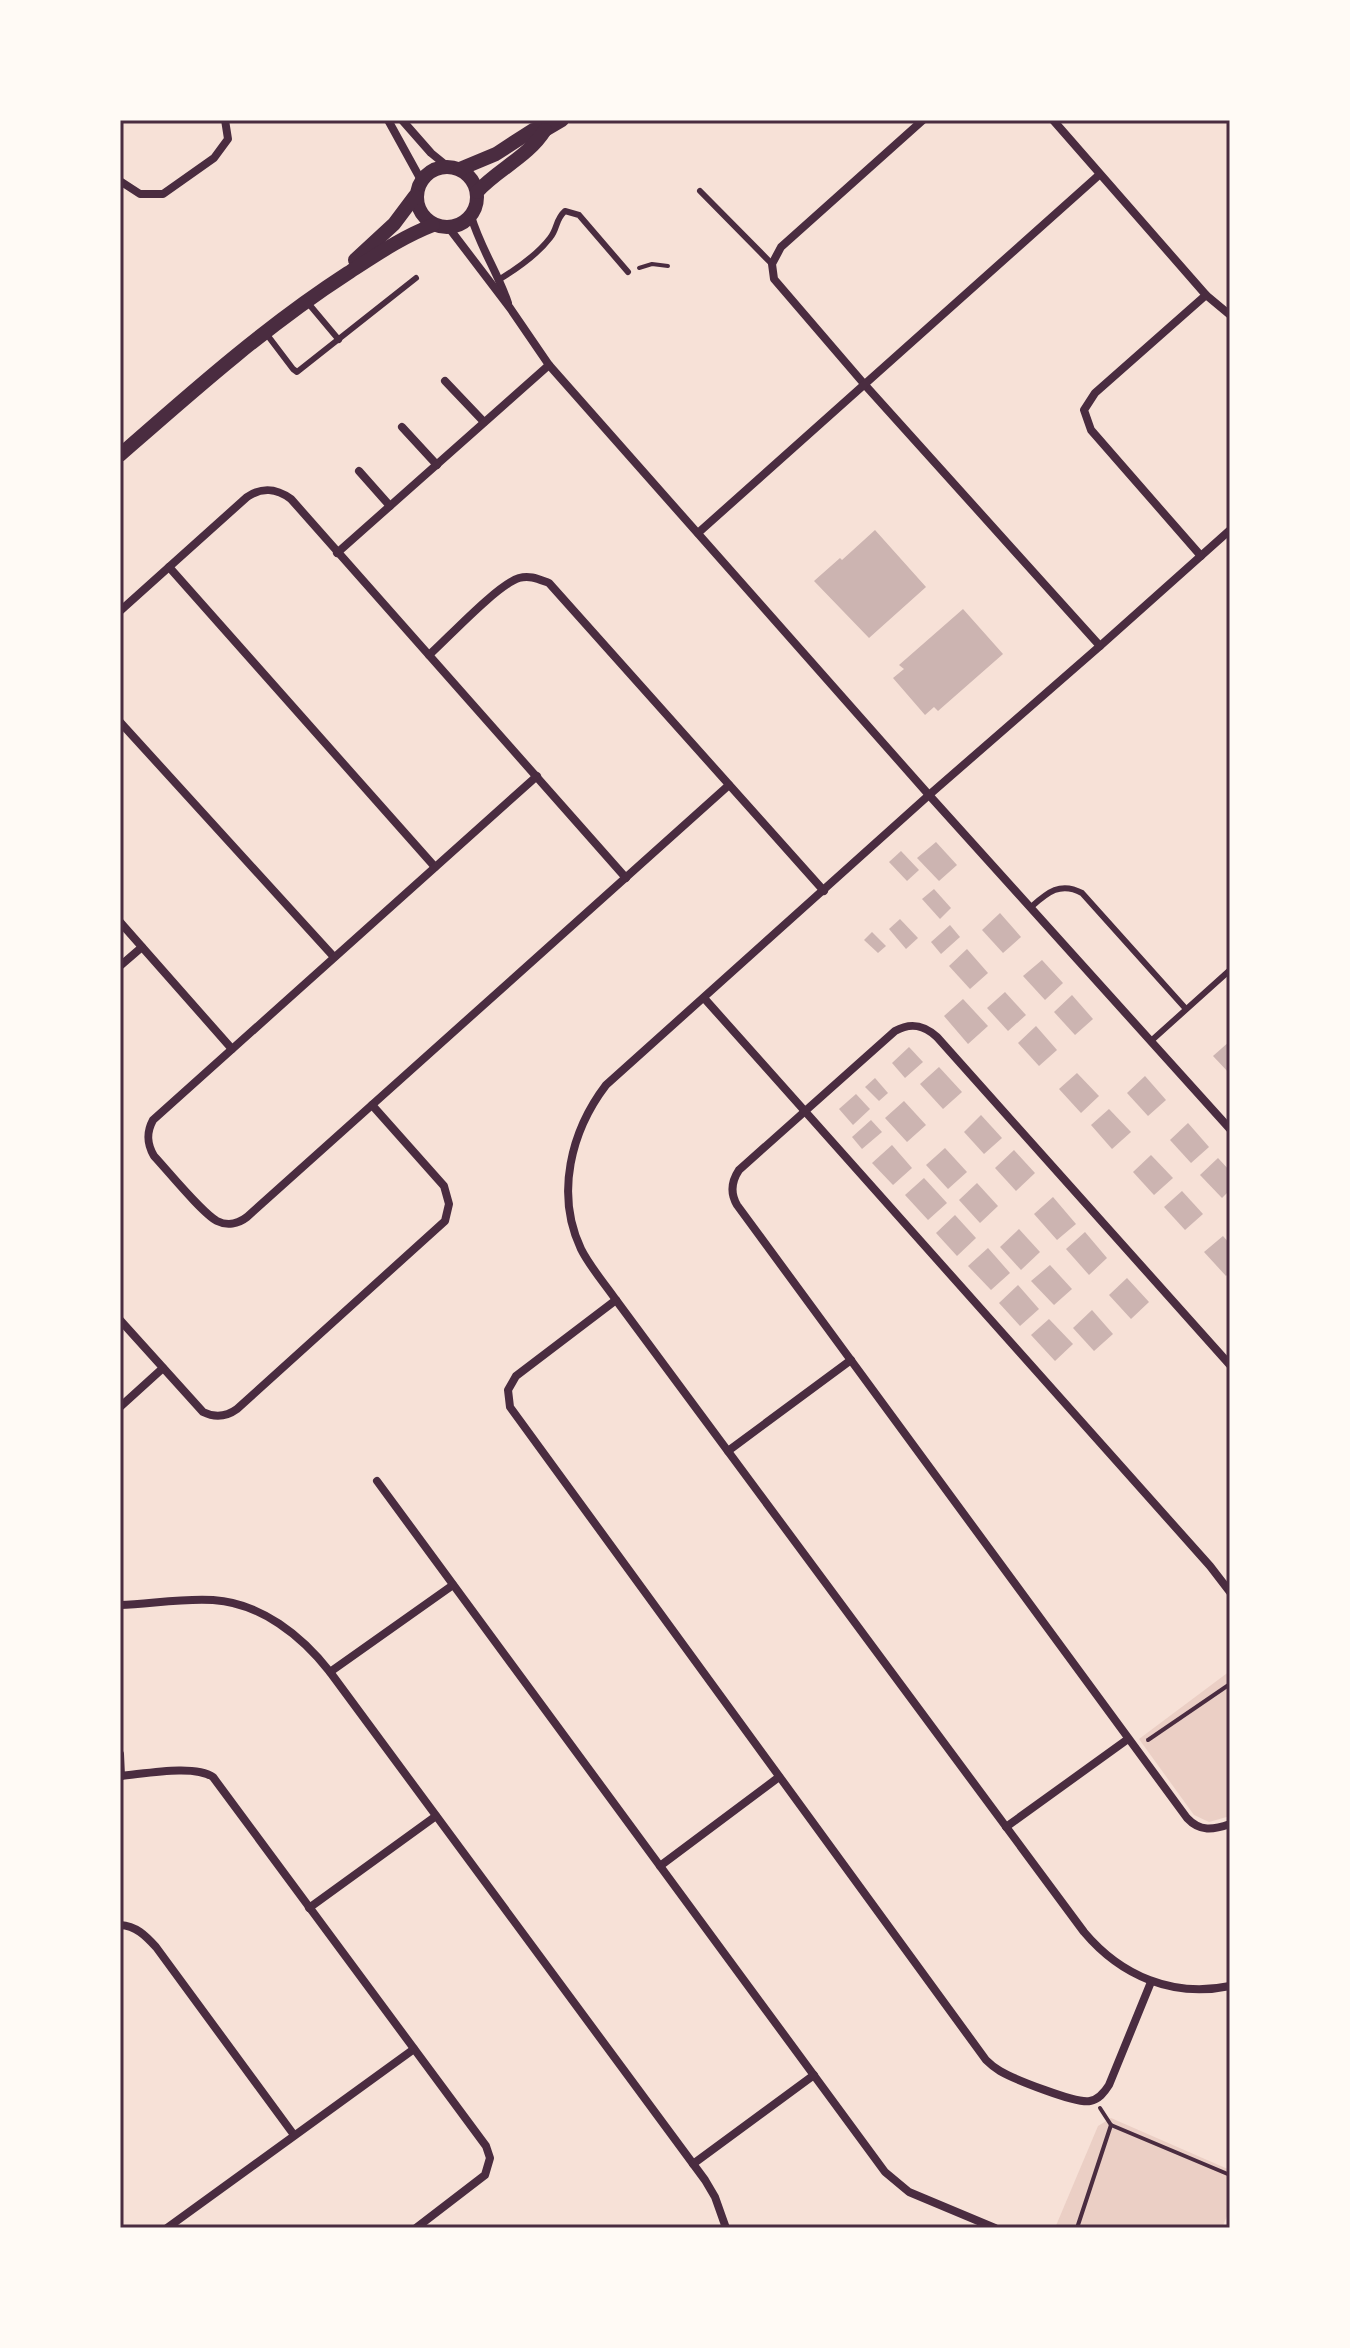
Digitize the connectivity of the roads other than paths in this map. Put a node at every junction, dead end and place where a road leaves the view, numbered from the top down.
1 (225, 120) edge
2 (388, 120) edge
3 (402, 120) edge
4 (562, 120) edge
5 (923, 120) edge
6 (1053, 120) edge
7 (545, 130) junction
8 (453, 167) junction
9 (1099, 175) junction
10 (421, 180) junction
11 (120, 181) edge
12 (700, 191) dead end
13 (477, 192) junction
14 (415, 196) junction
15 (471, 216) junction
16 (433, 225) junction
17 (449, 228) junction
18 (772, 264) junction
19 (628, 272) road end
20 (416, 278) dead end
21 (500, 279) junction
22 (325, 288) junction
23 (1206, 295) junction
24 (307, 302) junction
25 (510, 308) junction
26 (1230, 315) edge
27 (265, 332) junction
28 (339, 340) junction
29 (549, 365) junction
30 (445, 381) dead end
31 (865, 385) junction
32 (484, 422) junction
33 (402, 427) dead end
34 (120, 455) edge
35 (437, 465) junction
36 (359, 471) dead end
37 (390, 506) junction
38 (1230, 530) edge
39 (698, 533) junction
40 (337, 553) junction
41 (1201, 556) junction
42 (169, 567) junction
43 (120, 611) edge
44 (1100, 646) junction
45 (429, 655) junction
46 (120, 722) edge
47 (537, 776) junction
48 (729, 785) junction
49 (929, 795) junction
50 (435, 867) junction
51 (626, 878) junction
52 (824, 891) junction
53 (1031, 907) junction
54 (120, 922) edge
55 (142, 947) junction
56 (334, 957) junction
57 (120, 966) edge
58 (1230, 970) edge
59 (704, 998) junction
60 (1186, 1009) junction
61 (1151, 1041) junction
62 (232, 1049) junction
63 (372, 1105) junction
64 (805, 1112) junction
65 (1230, 1129) edge
66 (616, 1300) junction
67 (120, 1320) edge
68 (1228, 1359) edge
69 (851, 1360) junction
70 (163, 1368) junction
71 (120, 1407) edge
72 (728, 1451) junction
73 (377, 1481) dead end
74 (453, 1585) junction
75 (1230, 1592) edge
76 (120, 1605) edge
77 (330, 1672) junction
78 (1128, 1739) junction
79 (120, 1754) edge
80 (121, 1776) edge
81 (779, 1777) junction
82 (436, 1816) junction
83 (1230, 1824) edge
84 (1006, 1827) junction
85 (660, 1866) junction
86 (309, 1908) junction
87 (120, 1925) edge
88 (1151, 1982) junction
89 (1230, 1986) edge
90 (414, 2049) junction
91 (814, 2075) junction
92 (294, 2135) junction
93 (693, 2164) junction
94 (167, 2228) edge
95 (416, 2228) edge
96 (726, 2228) edge
97 (995, 2228) edge

1 - 11 street
2 - 10 street
3 - 8 street
4 - 7 street
5 - 18 street
6 - 9 street
7 - 8 street
7 - 13 street
8 - 10 street
8 - 13 street
9 - 23 street
9 - 31 street
10 - 14 street
12 - 18 lane
13 - 15 street
14 - 16 street
14 - 22 street
15 - 17 street
15 - 21 street
16 - 17 street
16 - 22 street
17 - 25 street
18 - 31 street
19 - 21 lane
20 - 28 lane
21 - 25 street
22 - 24 street
23 - 26 street
23 - 41 street
24 - 27 street
24 - 28 lane
25 - 29 street
27 - 28 lane
27 - 34 street
29 - 32 street
29 - 39 street
30 - 32 street
31 - 39 street
31 - 44 street
32 - 35 street
33 - 35 street
35 - 37 street
36 - 37 street
37 - 40 street
38 - 41 street
39 - 49 street
40 - 42 street
40 - 45 street
41 - 44 street
42 - 43 street
42 - 50 street
44 - 49 street
45 - 47 street
45 - 48 street
46 - 56 street
47 - 50 street
47 - 51 street
48 - 51 street
48 - 52 street
49 - 52 street
49 - 53 street
50 - 56 street
51 - 63 street
52 - 59 street
53 - 60 lane
53 - 61 street
54 - 55 street
55 - 57 street
55 - 62 street
56 - 62 street
58 - 60 lane
59 - 64 street
59 - 66 street
60 - 61 lane
61 - 65 street
62 - 63 street
63 - 70 street
64 - 68 street
64 - 69 street
64 - 75 street
66 - 72 street
66 - 81 street
67 - 70 street
69 - 72 street
69 - 78 street
70 - 71 street
72 - 84 street
73 - 74 street
74 - 77 street
74 - 85 street
76 - 77 street
77 - 82 street
78 - 83 street
78 - 84 street
79 - 80 street
80 - 86 street
81 - 85 street
81 - 88 street
82 - 86 street
82 - 93 street
84 - 88 street
85 - 91 street
86 - 90 street
87 - 92 street
88 - 89 street
90 - 92 street
90 - 95 street
91 - 93 street
91 - 97 street
92 - 94 street
93 - 96 street

